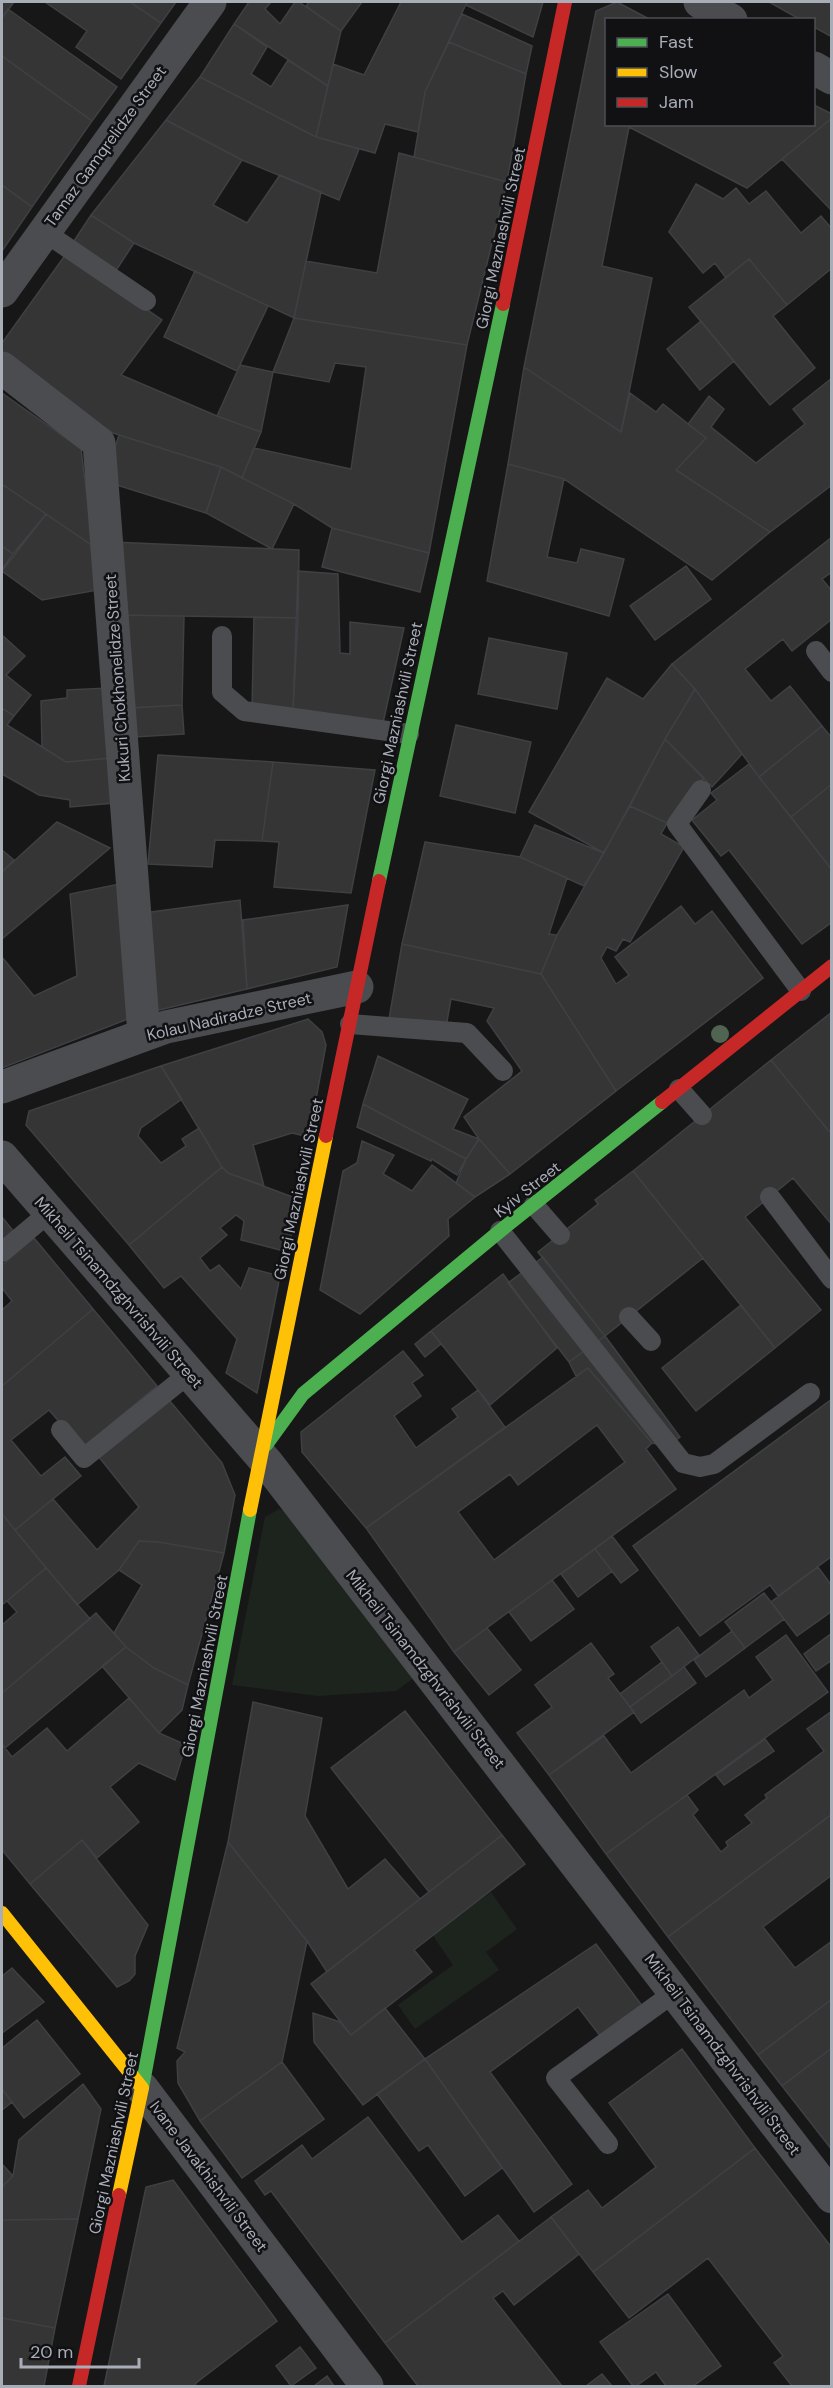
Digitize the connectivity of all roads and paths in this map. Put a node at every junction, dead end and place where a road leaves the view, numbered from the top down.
1 (210, 2) edge
2 (566, 2) edge
3 (815, 69) edge
4 (831, 78) edge
5 (44, 231) junction
6 (2, 291) edge
7 (146, 301) dead end
8 (2, 368) edge
9 (222, 636) dead end
10 (816, 651) dead end
11 (831, 672) edge
12 (409, 734) junction
13 (701, 790) dead end
14 (831, 966) edge
15 (357, 987) junction
16 (801, 991) junction
17 (350, 1024) junction
18 (144, 1035) junction
19 (503, 1071) dead end
20 (2, 1087) edge
21 (679, 1089) junction
22 (702, 1115) dead end
23 (2, 1157) edge
24 (770, 1197) dead end
25 (534, 1205) junction
26 (50, 1212) junction
27 (500, 1231) junction
28 (560, 1235) dead end
29 (2, 1252) edge
30 (831, 1279) edge
31 (629, 1317) dead end
32 (651, 1341) dead end
33 (190, 1373) junction
34 (810, 1393) dead end
35 (61, 1430) dead end
36 (260, 1454) junction
37 (2, 1913) edge
38 (675, 1992) junction
39 (142, 2088) junction
40 (608, 2144) dead end
41 (831, 2197) edge
42 (79, 2386) edge
43 (367, 2386) edge

1 - 5 street, Tamaz Gamqrelidze Street
2 - 12 main road, Giorgi Mazniashvili Street
3 - 4 street
5 - 6 street, Tamaz Gamqrelidze Street
5 - 7 lane
8 - 18 street, Kukuri Chokhonelidze Street
9 - 12 lane
10 - 11 lane
12 - 15 main road, Giorgi Mazniashvili Street
13 - 16 lane
14 - 16 main road, Kyiv Street
15 - 17 main road, Giorgi Mazniashvili Street
15 - 18 street, Kolau Nadiradze Street
16 - 21 main road, Kyiv Street
17 - 19 lane
17 - 36 main road, Giorgi Mazniashvili Street
18 - 20 street, Kolau Nadiradze Street
21 - 22 lane
21 - 25 main road, Kyiv Street
23 - 26 street, Mikheil Tsinamdzghvrishvili Street
24 - 30 lane
25 - 27 main road, Kyiv Street
25 - 28 lane
26 - 29 lane
26 - 33 street, Mikheil Tsinamdzghvrishvili Street
27 - 34 lane
27 - 36 main road, Kyiv Street
31 - 32 lane
33 - 35 lane
33 - 36 street, Mikheil Tsinamdzghvrishvili Street
36 - 38 street, Mikheil Tsinamdzghvrishvili Street
36 - 39 main road, Giorgi Mazniashvili Street
37 - 39 main road, Ivane Javakhishvili Street
38 - 40 lane
38 - 41 street, Mikheil Tsinamdzghvrishvili Street
39 - 42 main road, Giorgi Mazniashvili Street
39 - 43 street, Ivane Javakhishvili Street

